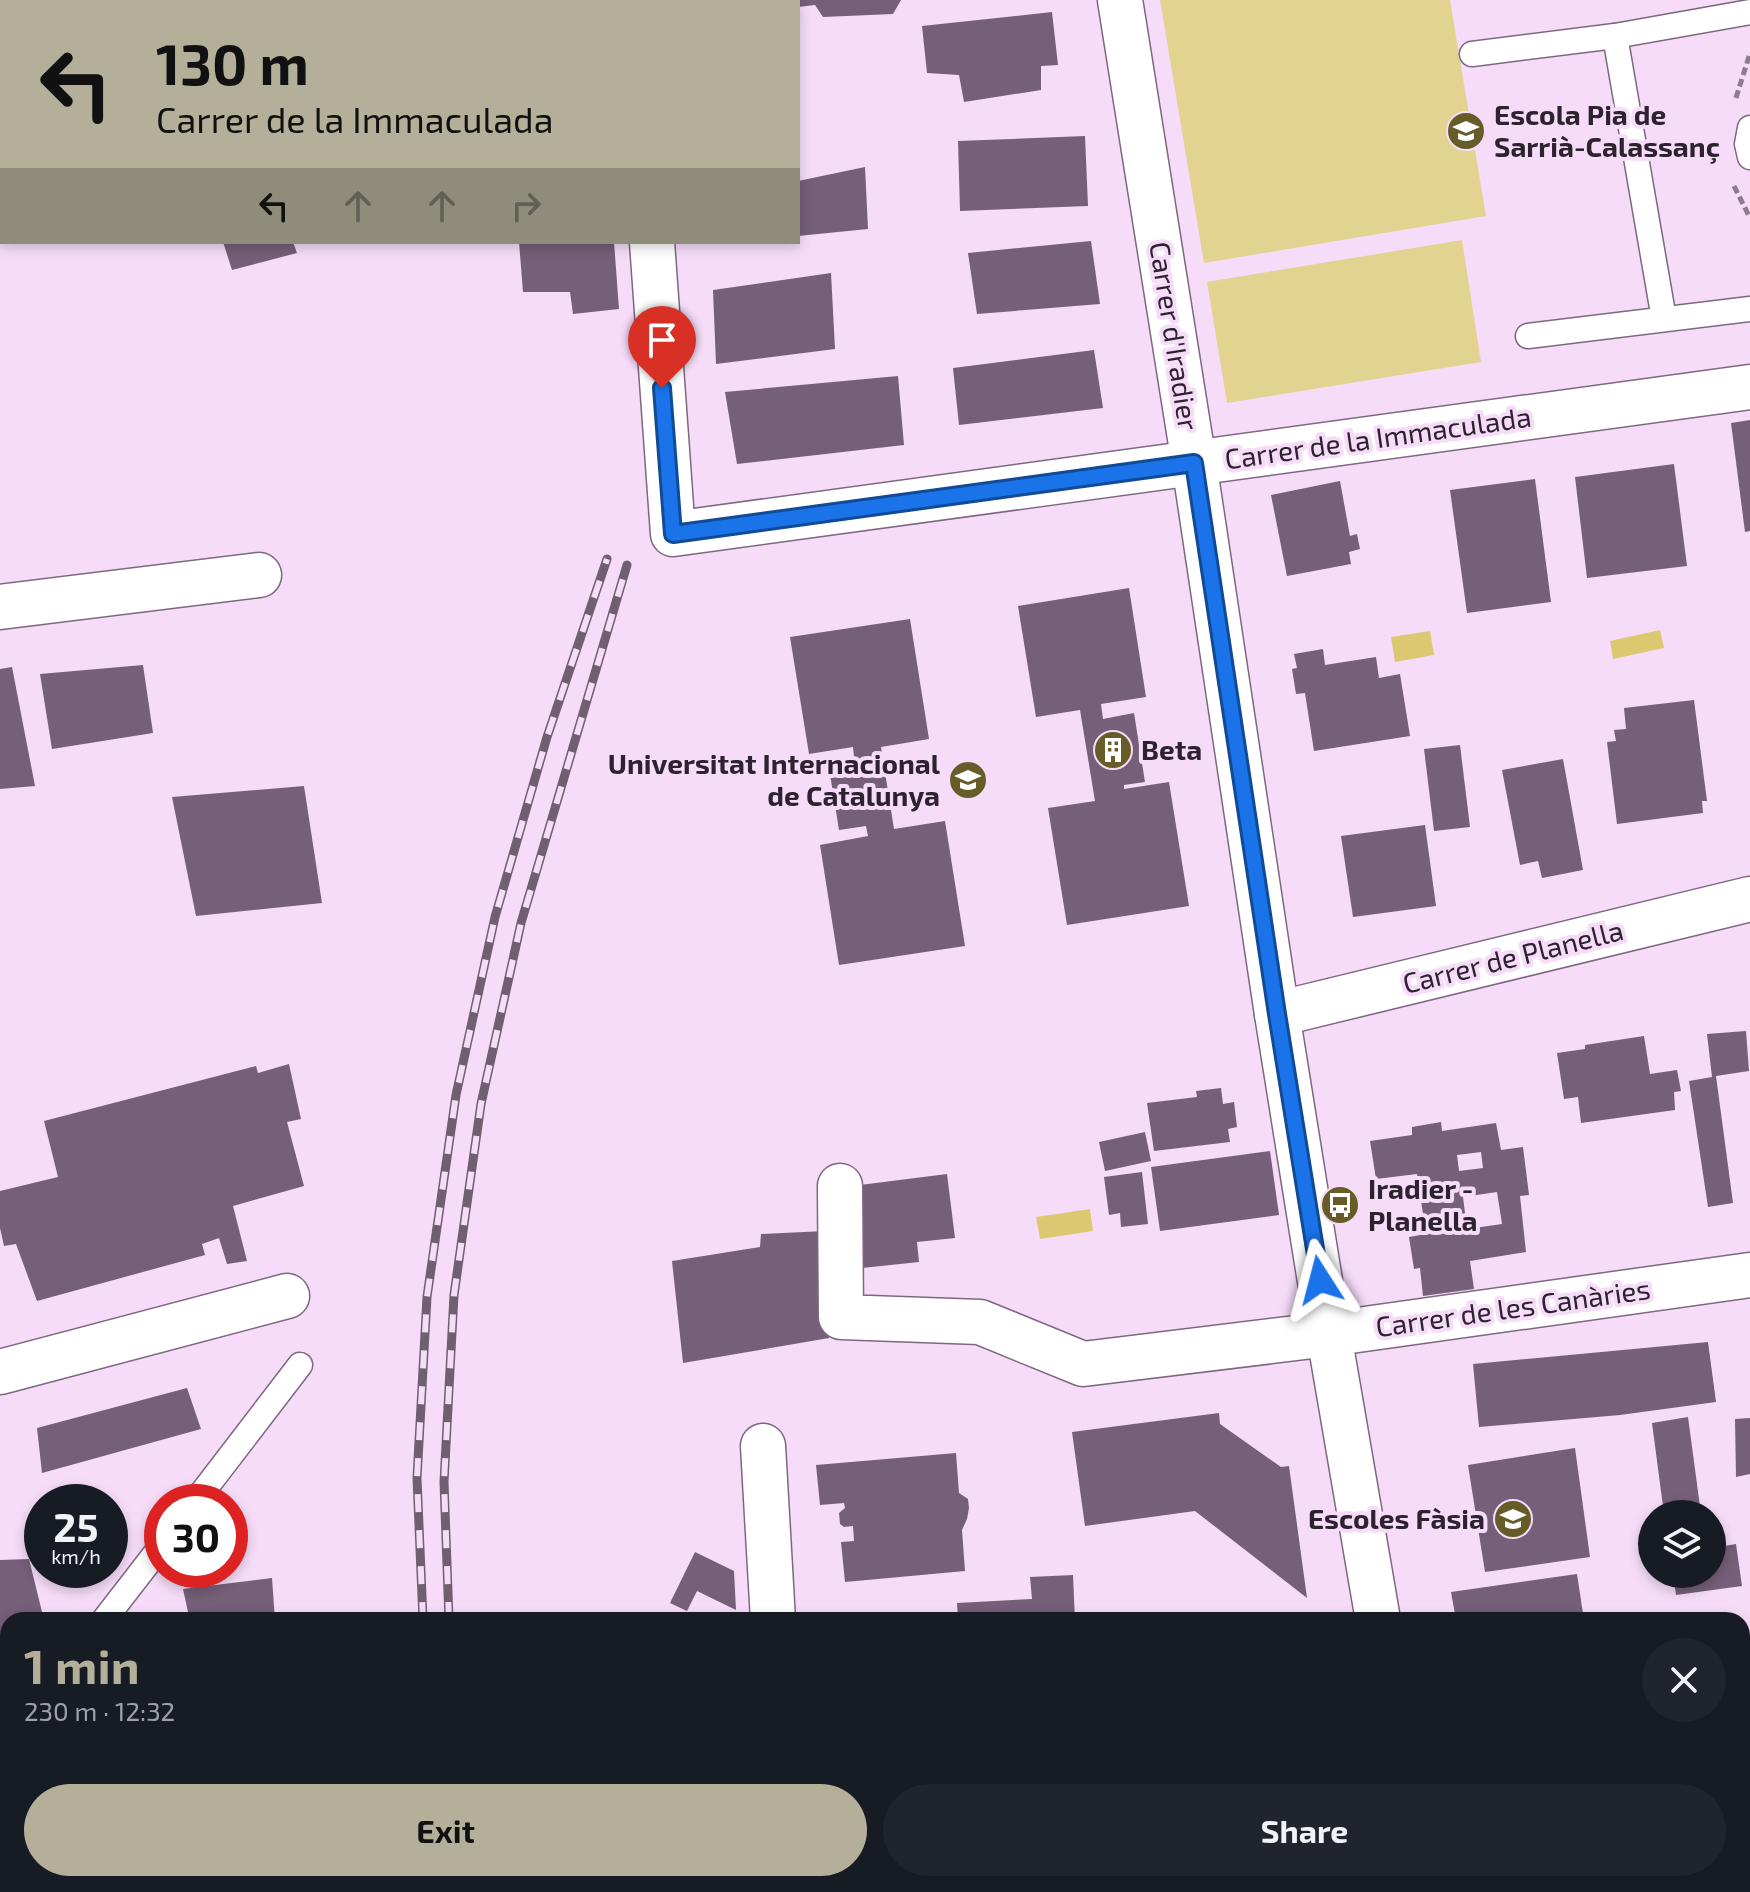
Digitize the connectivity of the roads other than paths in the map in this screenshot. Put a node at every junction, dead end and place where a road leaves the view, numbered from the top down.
1 (1120, 0) edge
2 (1750, 12) edge
3 (1615, 36) junction
4 (1472, 54) dead end
5 (1750, 128) edge
6 (1750, 157) edge
7 (652, 244) edge
8 (1750, 309) edge
9 (1664, 319) junction
10 (1528, 336) dead end
11 (1750, 387) edge
12 (1194, 463) junction
13 (259, 575) dead end
14 (0, 607) edge
15 (1750, 899) edge
16 (1277, 1014) junction
17 (840, 1186) dead end
18 (1750, 1275) edge
19 (287, 1296) dead end
20 (1329, 1334) junction
21 (300, 1365) dead end
22 (0, 1372) edge
23 (763, 1446) dead end
24 (209, 1484) edge
25 (144, 1568) edge
26 (110, 1612) edge
27 (773, 1612) edge
28 (1377, 1612) edge

1 - 12 street, Carrer d'Iradier
2 - 3 lane
3 - 4 lane
3 - 9 lane
5 - 6 lane
7 - 12 street, Carrer de la Immaculada
8 - 9 lane
9 - 10 lane
11 - 12 street, Carrer de la Immaculada
12 - 16 street, Carrer d'Iradier
13 - 14 street
15 - 16 street, Carrer de Planella
16 - 20 street, Carrer d'Iradier
17 - 20 street, Carrer de les Canàries
18 - 20 street, Carrer de les Canàries
19 - 22 street
20 - 28 street, Carrer d'Iradier
21 - 24 lane
23 - 27 street
25 - 26 lane

